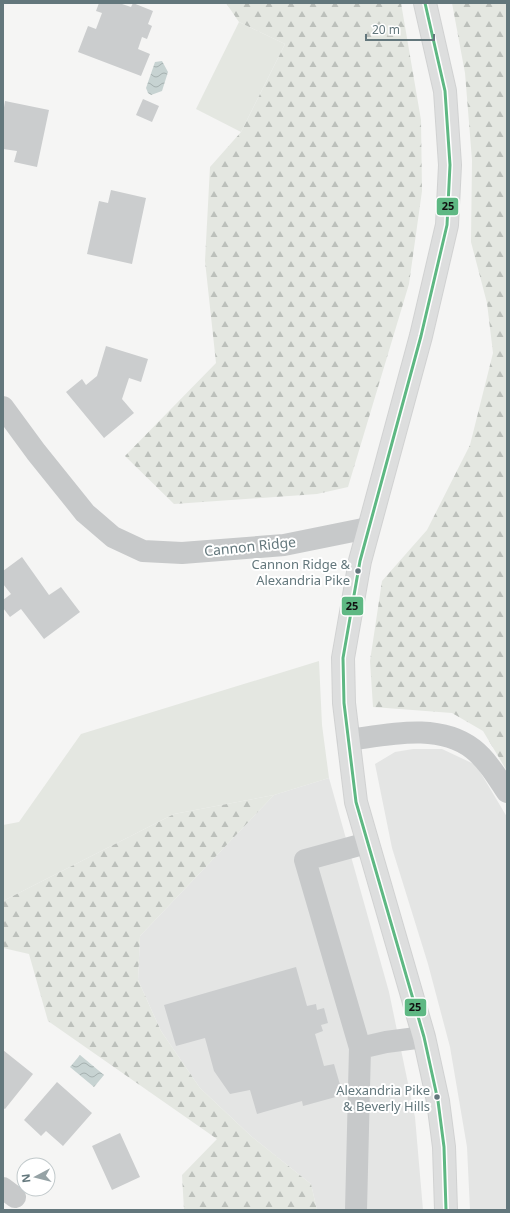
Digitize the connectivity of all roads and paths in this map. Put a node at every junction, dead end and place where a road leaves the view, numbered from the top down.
1 (425, 3) edge
2 (3, 407) edge
3 (368, 528) junction
4 (348, 740) junction
5 (507, 792) edge
6 (367, 843) junction
7 (424, 1037) junction
8 (360, 1048) junction
9 (356, 1210) edge
10 (446, 1210) edge

1 - 3 main road
2 - 3 street, Cannon Ridge
3 - 4 main road
4 - 5 street
4 - 6 main road
6 - 7 main road
6 - 8 street
7 - 8 street
7 - 10 main road
8 - 9 street

